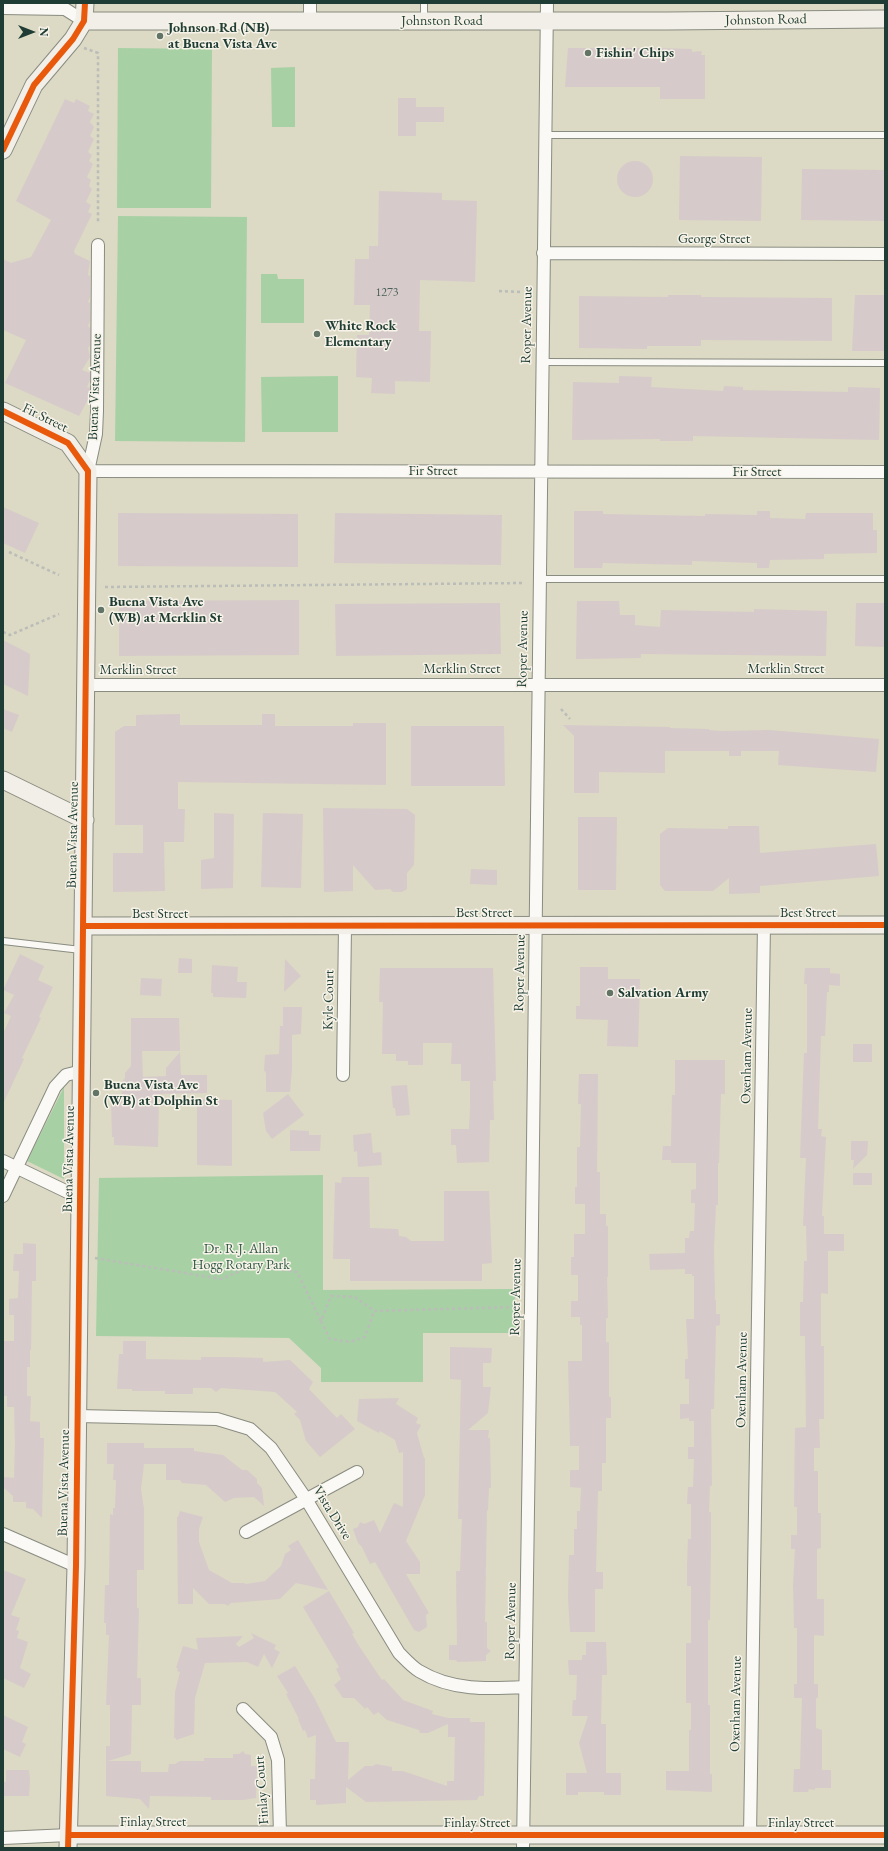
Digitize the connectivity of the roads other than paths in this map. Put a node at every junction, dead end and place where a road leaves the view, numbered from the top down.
1 (85, 3) edge
2 (424, 3) edge
3 (547, 3) edge
4 (3, 8) edge
5 (310, 11) edge
6 (885, 19) edge
7 (84, 20) junction
8 (547, 20) junction
9 (424, 21) junction
10 (545, 135) junction
11 (885, 135) edge
12 (3, 150) edge
13 (98, 245) dead end
14 (543, 253) junction
15 (885, 254) edge
16 (542, 362) junction
17 (885, 363) edge
18 (3, 411) edge
19 (88, 471) junction
20 (541, 472) junction
21 (885, 472) edge
22 (539, 578) junction
23 (885, 579) edge
24 (538, 684) junction
25 (86, 685) junction
26 (885, 685) edge
27 (3, 780) edge
28 (85, 820) junction
29 (764, 924) junction
30 (535, 925) junction
31 (885, 925) edge
32 (84, 926) junction
33 (345, 926) junction
34 (3, 941) edge
35 (83, 950) junction
36 (82, 1071) junction
37 (343, 1075) dead end
38 (3, 1160) edge
39 (17, 1167) junction
40 (3, 1196) edge
41 (80, 1198) junction
42 (77, 1416) junction
43 (357, 1472) dead end
44 (306, 1499) junction
45 (246, 1532) dead end
46 (3, 1534) edge
47 (76, 1566) junction
48 (524, 1687) junction
49 (243, 1709) dead end
50 (280, 1834) junction
51 (885, 1835) edge
52 (750, 1836) junction
53 (3, 1838) edge
54 (68, 1841) edge
55 (523, 1841) edge

1 - 7 street
2 - 9 lane
3 - 8 street, Roper Avenue
4 - 7 street
5 - 7 street, Johnston Road
5 - 9 street, Johnston Road
6 - 8 street, Johnston Road
7 - 12 street
8 - 9 street, Johnston Road
8 - 10 street, Roper Avenue
10 - 11 lane
10 - 14 street, Roper Avenue
13 - 19 street, Buena Vista Avenue
14 - 15 street, George Street
14 - 16 street, Roper Avenue
16 - 17 lane
16 - 20 street, Roper Avenue
18 - 19 street, Fir Street
19 - 20 street, Fir Street
19 - 25 street, Buena Vista Avenue
20 - 21 street, Fir Street
20 - 22 street, Roper Avenue
22 - 23 lane
22 - 24 street, Roper Avenue
24 - 25 street, Merklin Street
24 - 26 street, Merklin Street
24 - 30 street, Roper Avenue
25 - 28 street, Buena Vista Avenue
27 - 28 street
28 - 32 street, Buena Vista Avenue
29 - 30 street, Best Street
29 - 31 street, Best Street
29 - 52 street, Oxenham Avenue
30 - 33 street, Best Street
30 - 48 street, Roper Avenue
32 - 33 street, Best Street
32 - 35 street, Buena Vista Avenue
33 - 37 street, Kyle Court
34 - 35 lane
35 - 36 street, Buena Vista Avenue
36 - 39 street
36 - 41 street, Buena Vista Avenue
38 - 39 street
39 - 40 street
39 - 41 street
41 - 42 street, Buena Vista Avenue
42 - 44 street, Vista Drive
42 - 47 street, Buena Vista Avenue
43 - 44 street
44 - 45 street
44 - 48 street, Vista Drive
46 - 47 street
47 - 54 street, Buena Vista Avenue
48 - 55 street, Roper Avenue
49 - 50 street, Finlay Court
50 - 54 street, Finlay Street
50 - 55 street, Finlay Street
51 - 52 street, Finlay Street
52 - 55 street, Finlay Street
53 - 54 street, Finlay Street

